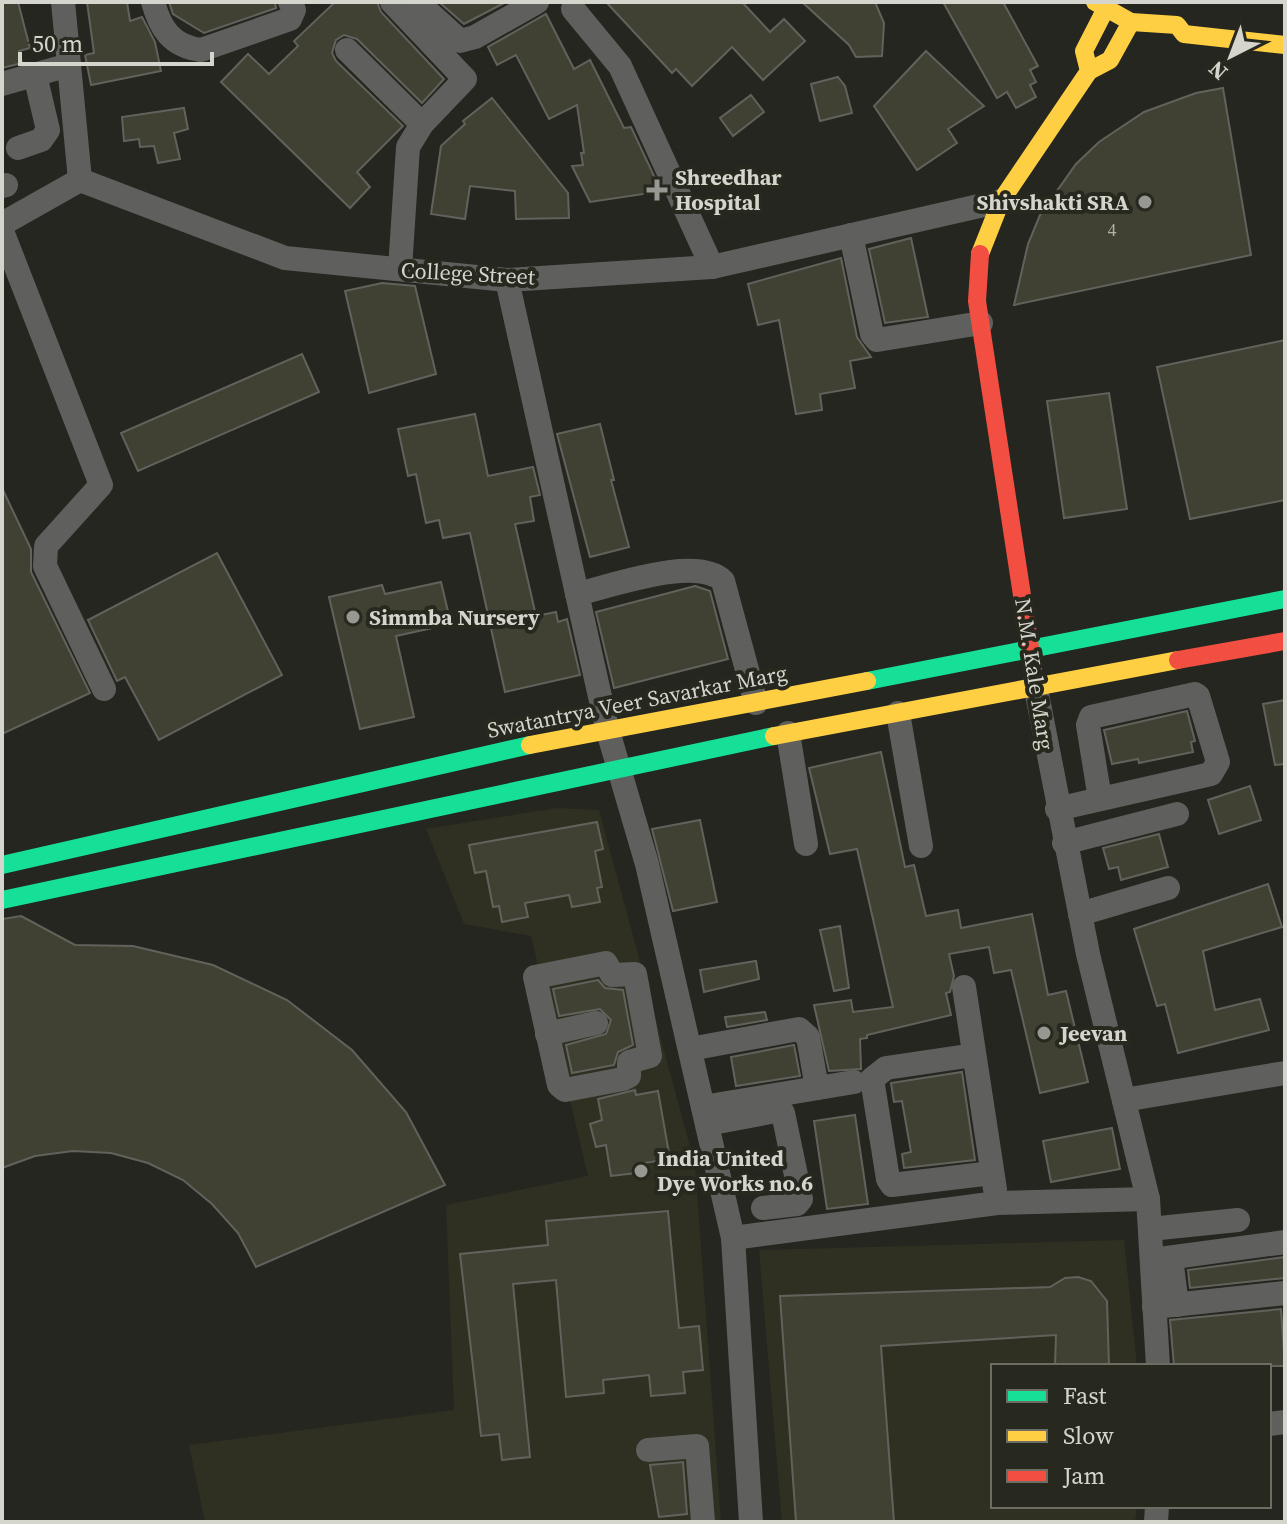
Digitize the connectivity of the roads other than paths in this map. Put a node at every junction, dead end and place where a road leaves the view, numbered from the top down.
1 (63, 2) edge
2 (153, 2) edge
3 (292, 2) edge
4 (311, 2) edge
5 (392, 2) edge
6 (417, 2) edge
7 (537, 2) edge
8 (573, 9) dead end
9 (1094, 14) edge
10 (1131, 22) junction
11 (1184, 34) junction
12 (1122, 40) junction
13 (1285, 45) edge
14 (347, 50) dead end
15 (69, 65) junction
16 (1089, 71) junction
17 (35, 75) junction
18 (2, 84) edge
19 (422, 124) junction
20 (18, 148) dead end
21 (80, 180) junction
22 (1001, 201) junction
23 (2, 224) edge
24 (2, 231) edge
25 (851, 235) junction
26 (712, 267) junction
27 (400, 269) junction
28 (507, 280) junction
29 (981, 323) junction
30 (577, 594) junction
31 (1285, 599) edge
32 (1285, 641) edge
33 (1030, 647) junction
34 (1131, 667) junction
35 (1035, 684) junction
36 (104, 689) dead end
37 (756, 703) junction
38 (1139, 705) junction
39 (898, 713) junction
40 (607, 728) junction
41 (788, 733) junction
42 (620, 765) junction
43 (1100, 799) junction
44 (1057, 809) junction
45 (1177, 814) dead end
46 (1064, 843) junction
47 (806, 844) dead end
48 (921, 846) dead end
49 (2, 865) edge
50 (1168, 888) dead end
51 (2, 900) edge
52 (1080, 914) junction
53 (964, 987) dead end
54 (680, 1006) junction
55 (643, 1014) junction
56 (596, 1023) dead end
57 (547, 1034) junction
58 (690, 1049) junction
59 (974, 1055) junction
60 (1285, 1073) edge
61 (854, 1082) dead end
62 (817, 1088) junction
63 (1124, 1100) junction
64 (705, 1115) junction
65 (992, 1173) junction
66 (1148, 1199) junction
67 (997, 1203) junction
68 (763, 1208) dead end
69 (1238, 1220) dead end
70 (1150, 1229) junction
71 (733, 1238) junction
72 (1285, 1242) edge
73 (1161, 1259) junction
74 (1285, 1293) edge
75 (1166, 1306) junction
76 (1158, 1364) edge
77 (648, 1450) dead end
78 (744, 1521) edge
79 (703, 1522) edge

1 - 15 street
2 - 3 street
3 - 4 street
5 - 19 street
6 - 7 street
8 - 26 street
9 - 10 main road
9 - 12 main road
9 - 16 main road, N.M. Kale Marg
10 - 11 main road
10 - 12 main road
11 - 12 main road
11 - 13 main road
12 - 16 main road
14 - 19 street
15 - 17 street
15 - 21 street
16 - 22 main road, N.M. Kale Marg
17 - 18 street
17 - 20 street
19 - 27 street
21 - 23 street
21 - 27 street, College Street
22 - 25 street, College Street
22 - 29 main road, N.M. Kale Marg
24 - 36 street
25 - 26 street, College Street
25 - 29 street
26 - 28 street, College Street
27 - 28 street, College Street
28 - 30 street
29 - 33 main road, N.M. Kale Marg
30 - 37 street
30 - 40 street
31 - 33 main road, Swatantrya Veer Savarkar Marg
32 - 34 main road
33 - 35 main road, N.M. Kale Marg
33 - 37 main road, Swatantrya Veer Savarkar Marg
34 - 35 main road
34 - 38 street
35 - 39 main road
35 - 44 street, N.M. Kale Marg
37 - 40 main road, Swatantrya Veer Savarkar Marg
38 - 43 street
38 - 43 street
39 - 41 main road
39 - 48 street
40 - 42 street
40 - 49 main road, Swatantrya Veer Savarkar Marg
41 - 42 main road
41 - 47 street
42 - 51 main road
42 - 54 street
43 - 44 street
44 - 46 street, N.M. Kale Marg
45 - 46 street
46 - 52 street, N.M. Kale Marg
50 - 52 street
52 - 63 street, N.M. Kale Marg
53 - 59 street
54 - 55 street
54 - 58 street
55 - 57 street
55 - 57 street
56 - 57 street
58 - 62 street
58 - 64 street
59 - 65 street
59 - 65 street
60 - 63 street
61 - 62 street
62 - 64 street
63 - 66 street, N.M. Kale Marg
64 - 68 street
64 - 71 street
65 - 67 street
66 - 67 street
66 - 70 street, N.M. Kale Marg
67 - 71 street
69 - 70 street
70 - 73 street, N.M. Kale Marg
71 - 78 street
72 - 73 street
73 - 75 street, N.M. Kale Marg
74 - 75 street
75 - 76 street, N.M. Kale Marg
77 - 79 street

